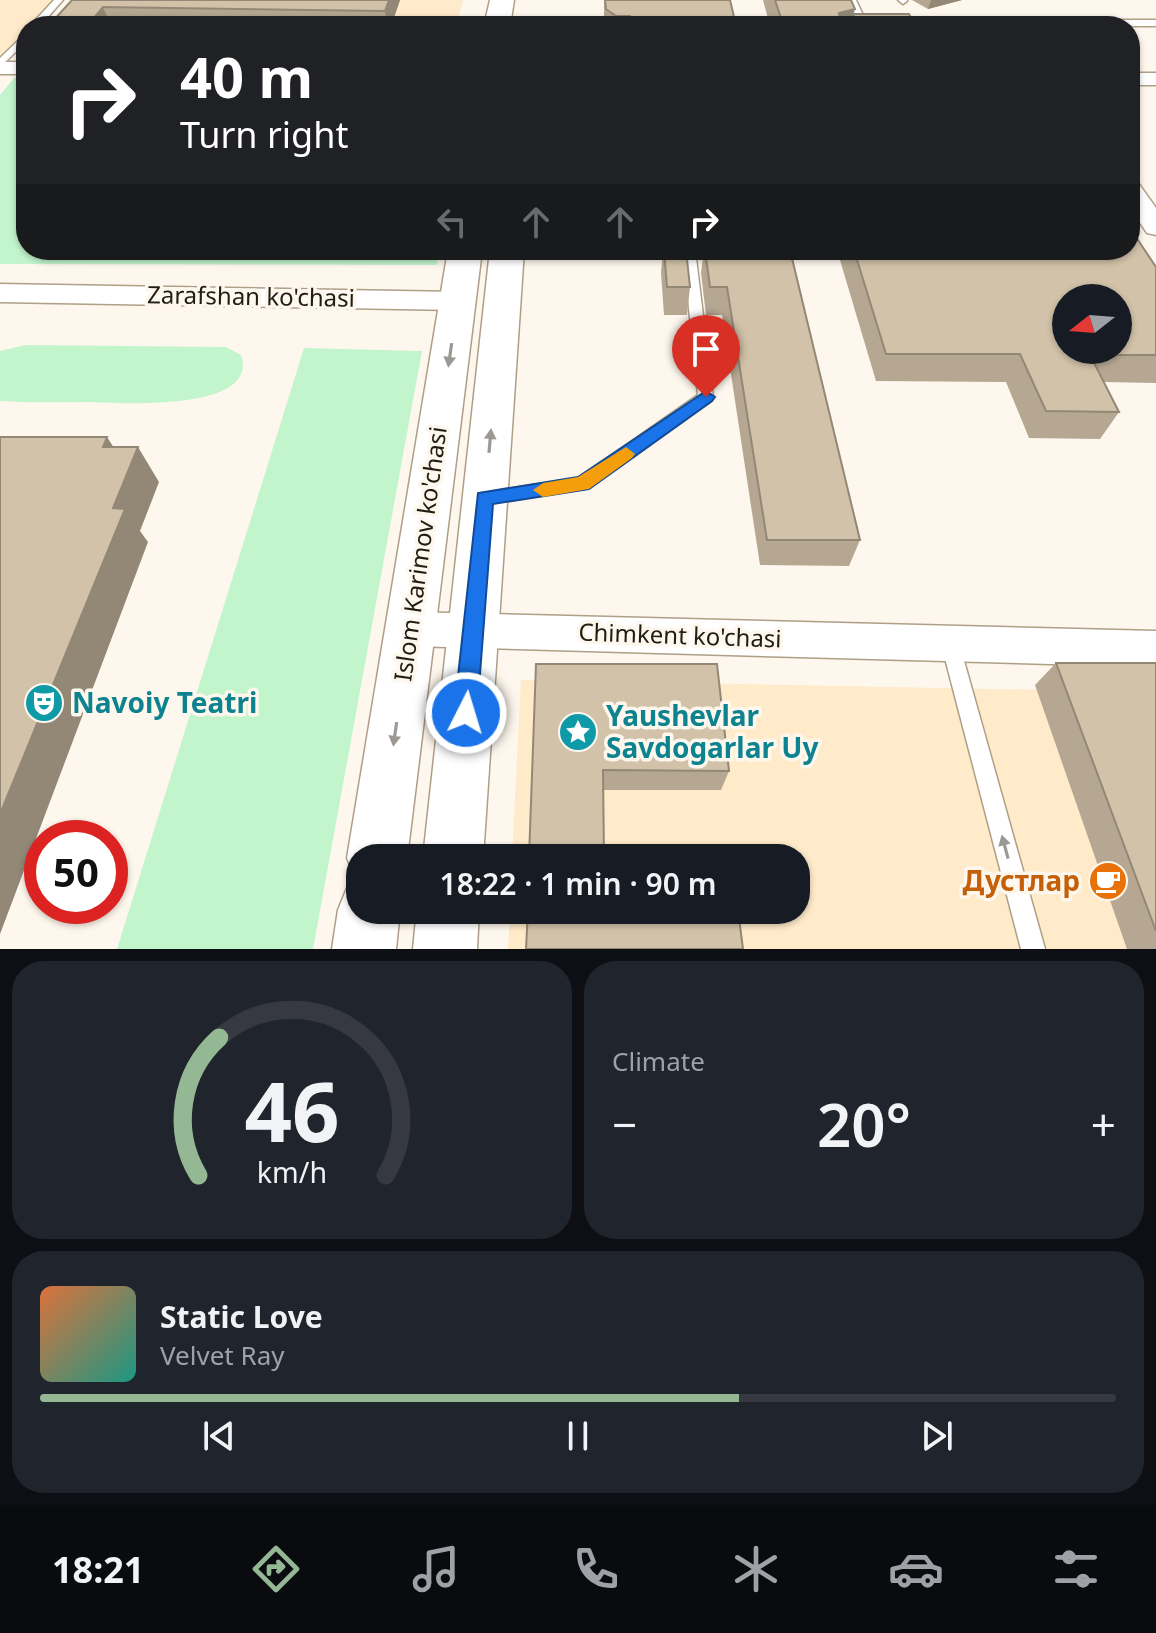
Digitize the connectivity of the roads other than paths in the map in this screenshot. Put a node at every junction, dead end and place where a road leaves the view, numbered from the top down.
1 (59, 0) edge
2 (852, 0) edge
3 (44, 16) edge
4 (865, 16) edge
5 (16, 48) edge
6 (0, 66) edge
7 (1140, 204) edge
8 (1156, 227) edge
9 (463, 260) edge
10 (506, 260) edge
11 (690, 260) edge
12 (0, 293) edge
13 (457, 301) junction
14 (502, 302) junction
15 (484, 498) junction
16 (410, 629) junction
17 (473, 630) junction
18 (950, 643) junction
19 (1156, 649) edge
20 (379, 844) edge
21 (454, 844) edge
22 (367, 924) edge
23 (447, 924) edge
24 (364, 949) edge
25 (445, 949) edge
26 (1033, 949) edge

1 - 3 lane
2 - 4 lane
5 - 6 lane
7 - 8 street
9 - 13 main road, Islom Karimov ko'chasi
10 - 14 main road
11 - 15 lane
12 - 13 street, Zarafshan ko'chasi
13 - 14 main road, Zarafshan ko'chasi
13 -> 16 main road, Islom Karimov ko'chasi
15 -> 14 main road
15 - 17 main road
16 - 17 street, Chimkent ko'chasi
16 -> 20 main road, Islom Karimov ko'chasi
17 - 18 street, Chimkent ko'chasi
17 - 21 main road
18 - 19 street, Chimkent ko'chasi
26 -> 18 lane
22 - 24 main road
23 - 25 main road

